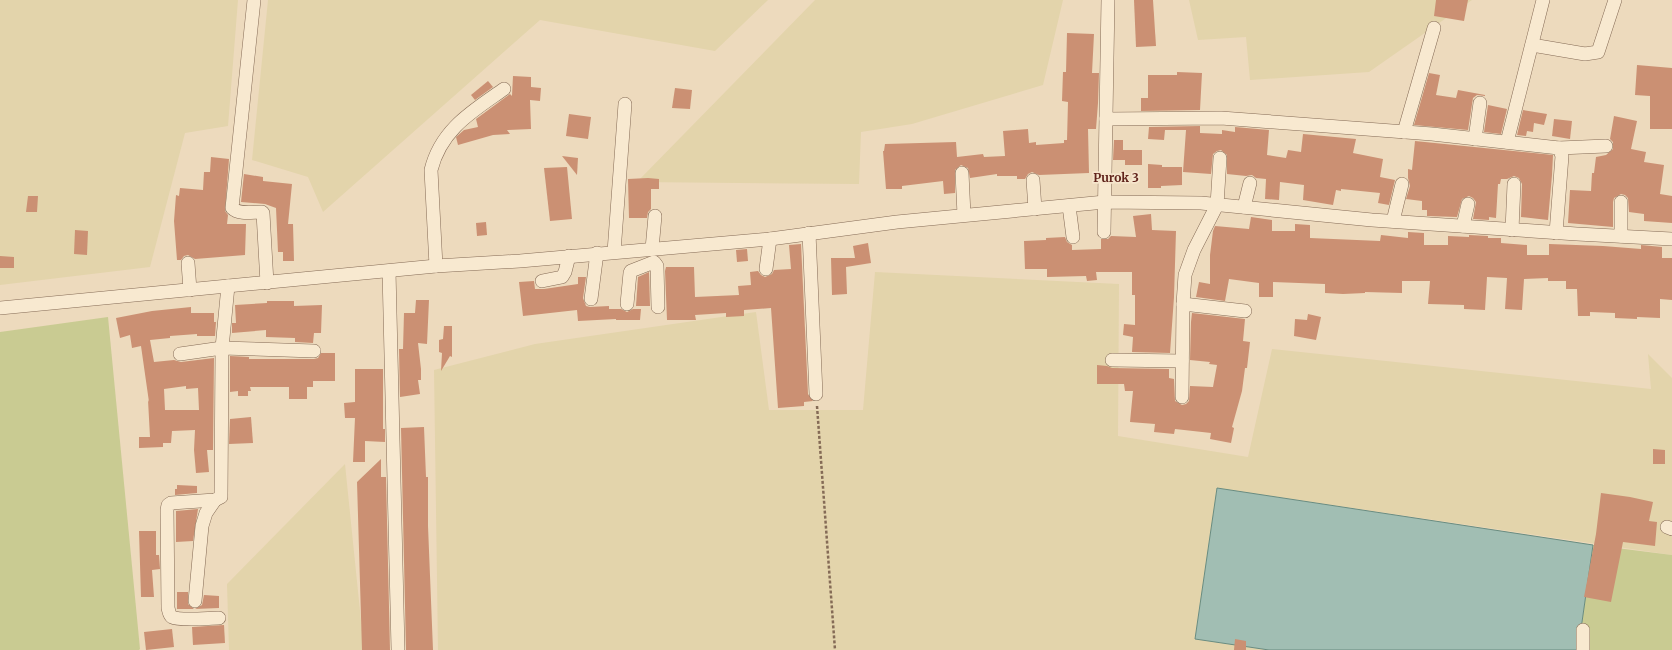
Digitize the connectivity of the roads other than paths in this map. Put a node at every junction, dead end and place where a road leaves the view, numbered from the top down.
1 (254, 0) edge
2 (1108, 0) edge
3 (1543, 0) edge
4 (1615, 0) edge
5 (1434, 28) dead end
6 (1532, 45) junction
7 (504, 89) dead end
8 (1480, 103) dead end
9 (625, 104) dead end
10 (1106, 119) junction
11 (1404, 132) junction
12 (1475, 139) junction
13 (1507, 142) junction
14 (1606, 146) dead end
15 (1559, 148) junction
16 (1220, 158) dead end
17 (962, 173) dead end
18 (1034, 180) dead end
19 (1250, 183) dead end
20 (1402, 184) dead end
21 (1514, 184) dead end
22 (1105, 202) junction
23 (1621, 202) dead end
24 (1468, 204) dead end
25 (1217, 205) junction
26 (1069, 206) junction
27 (1244, 207) junction
28 (1035, 209) junction
29 (964, 215) junction
30 (655, 216) dead end
31 (1393, 221) junction
32 (1463, 226) junction
33 (1512, 230) junction
34 (1104, 232) dead end
35 (1556, 233) junction
36 (809, 234) junction
37 (1621, 236) junction
38 (1073, 237) dead end
39 (770, 239) junction
40 (1672, 239) edge
41 (647, 249) junction
42 (614, 252) junction
43 (597, 253) junction
44 (569, 256) junction
45 (188, 263) dead end
46 (436, 266) junction
47 (644, 266) junction
48 (766, 269) dead end
49 (389, 271) junction
50 (542, 281) dead end
51 (267, 283) junction
52 (228, 286) junction
53 (190, 290) junction
54 (591, 298) dead end
55 (627, 304) dead end
56 (1183, 304) junction
57 (658, 307) dead end
58 (0, 308) edge
59 (1245, 311) dead end
60 (222, 348) junction
61 (314, 351) dead end
62 (180, 354) dead end
63 (1112, 360) dead end
64 (1182, 362) junction
65 (816, 394) road end
66 (1182, 397) dead end
67 (215, 500) junction
68 (195, 601) dead end
69 (219, 618) dead end
70 (1583, 630) dead end
71 (398, 649) edge
72 (1583, 650) edge

1 - 51 street
2 - 10 street
3 - 6 street
4 - 6 street
5 - 11 street
6 - 13 street
7 - 46 street
8 - 12 street
9 - 42 street
10 - 11 street
10 - 22 street
11 - 12 street
12 - 13 street
13 - 15 street
14 - 15 street
15 - 35 street
16 - 25 street
17 - 29 street
18 - 28 street
19 - 27 street
20 - 31 street
21 - 33 street
22 - 25 street
22 - 26 street
22 - 34 street
23 - 37 street
24 - 32 street
25 - 27 street
25 - 56 street
26 - 28 street
26 - 38 street
27 - 31 street
28 - 29 street
29 - 36 street
30 - 41 street
31 - 32 street
32 - 33 street
33 - 35 street
35 - 37 street
36 - 39 street
36 - 65 street
37 - 40 street
39 - 41 street
39 - 48 street
41 - 42 street
41 - 47 street
42 - 43 street
43 - 44 street
43 - 54 street
44 - 46 street
44 - 50 street
45 - 53 street
46 - 49 street
47 - 55 street
47 - 57 street
49 - 51 street
49 - 71 street
51 - 52 street
52 - 53 street
52 - 60 street
53 - 58 street
56 - 59 street
56 - 64 street
60 - 61 street
60 - 62 street
60 - 67 street
63 - 64 street
64 - 66 street
67 - 68 street
67 - 69 street
70 - 72 street

